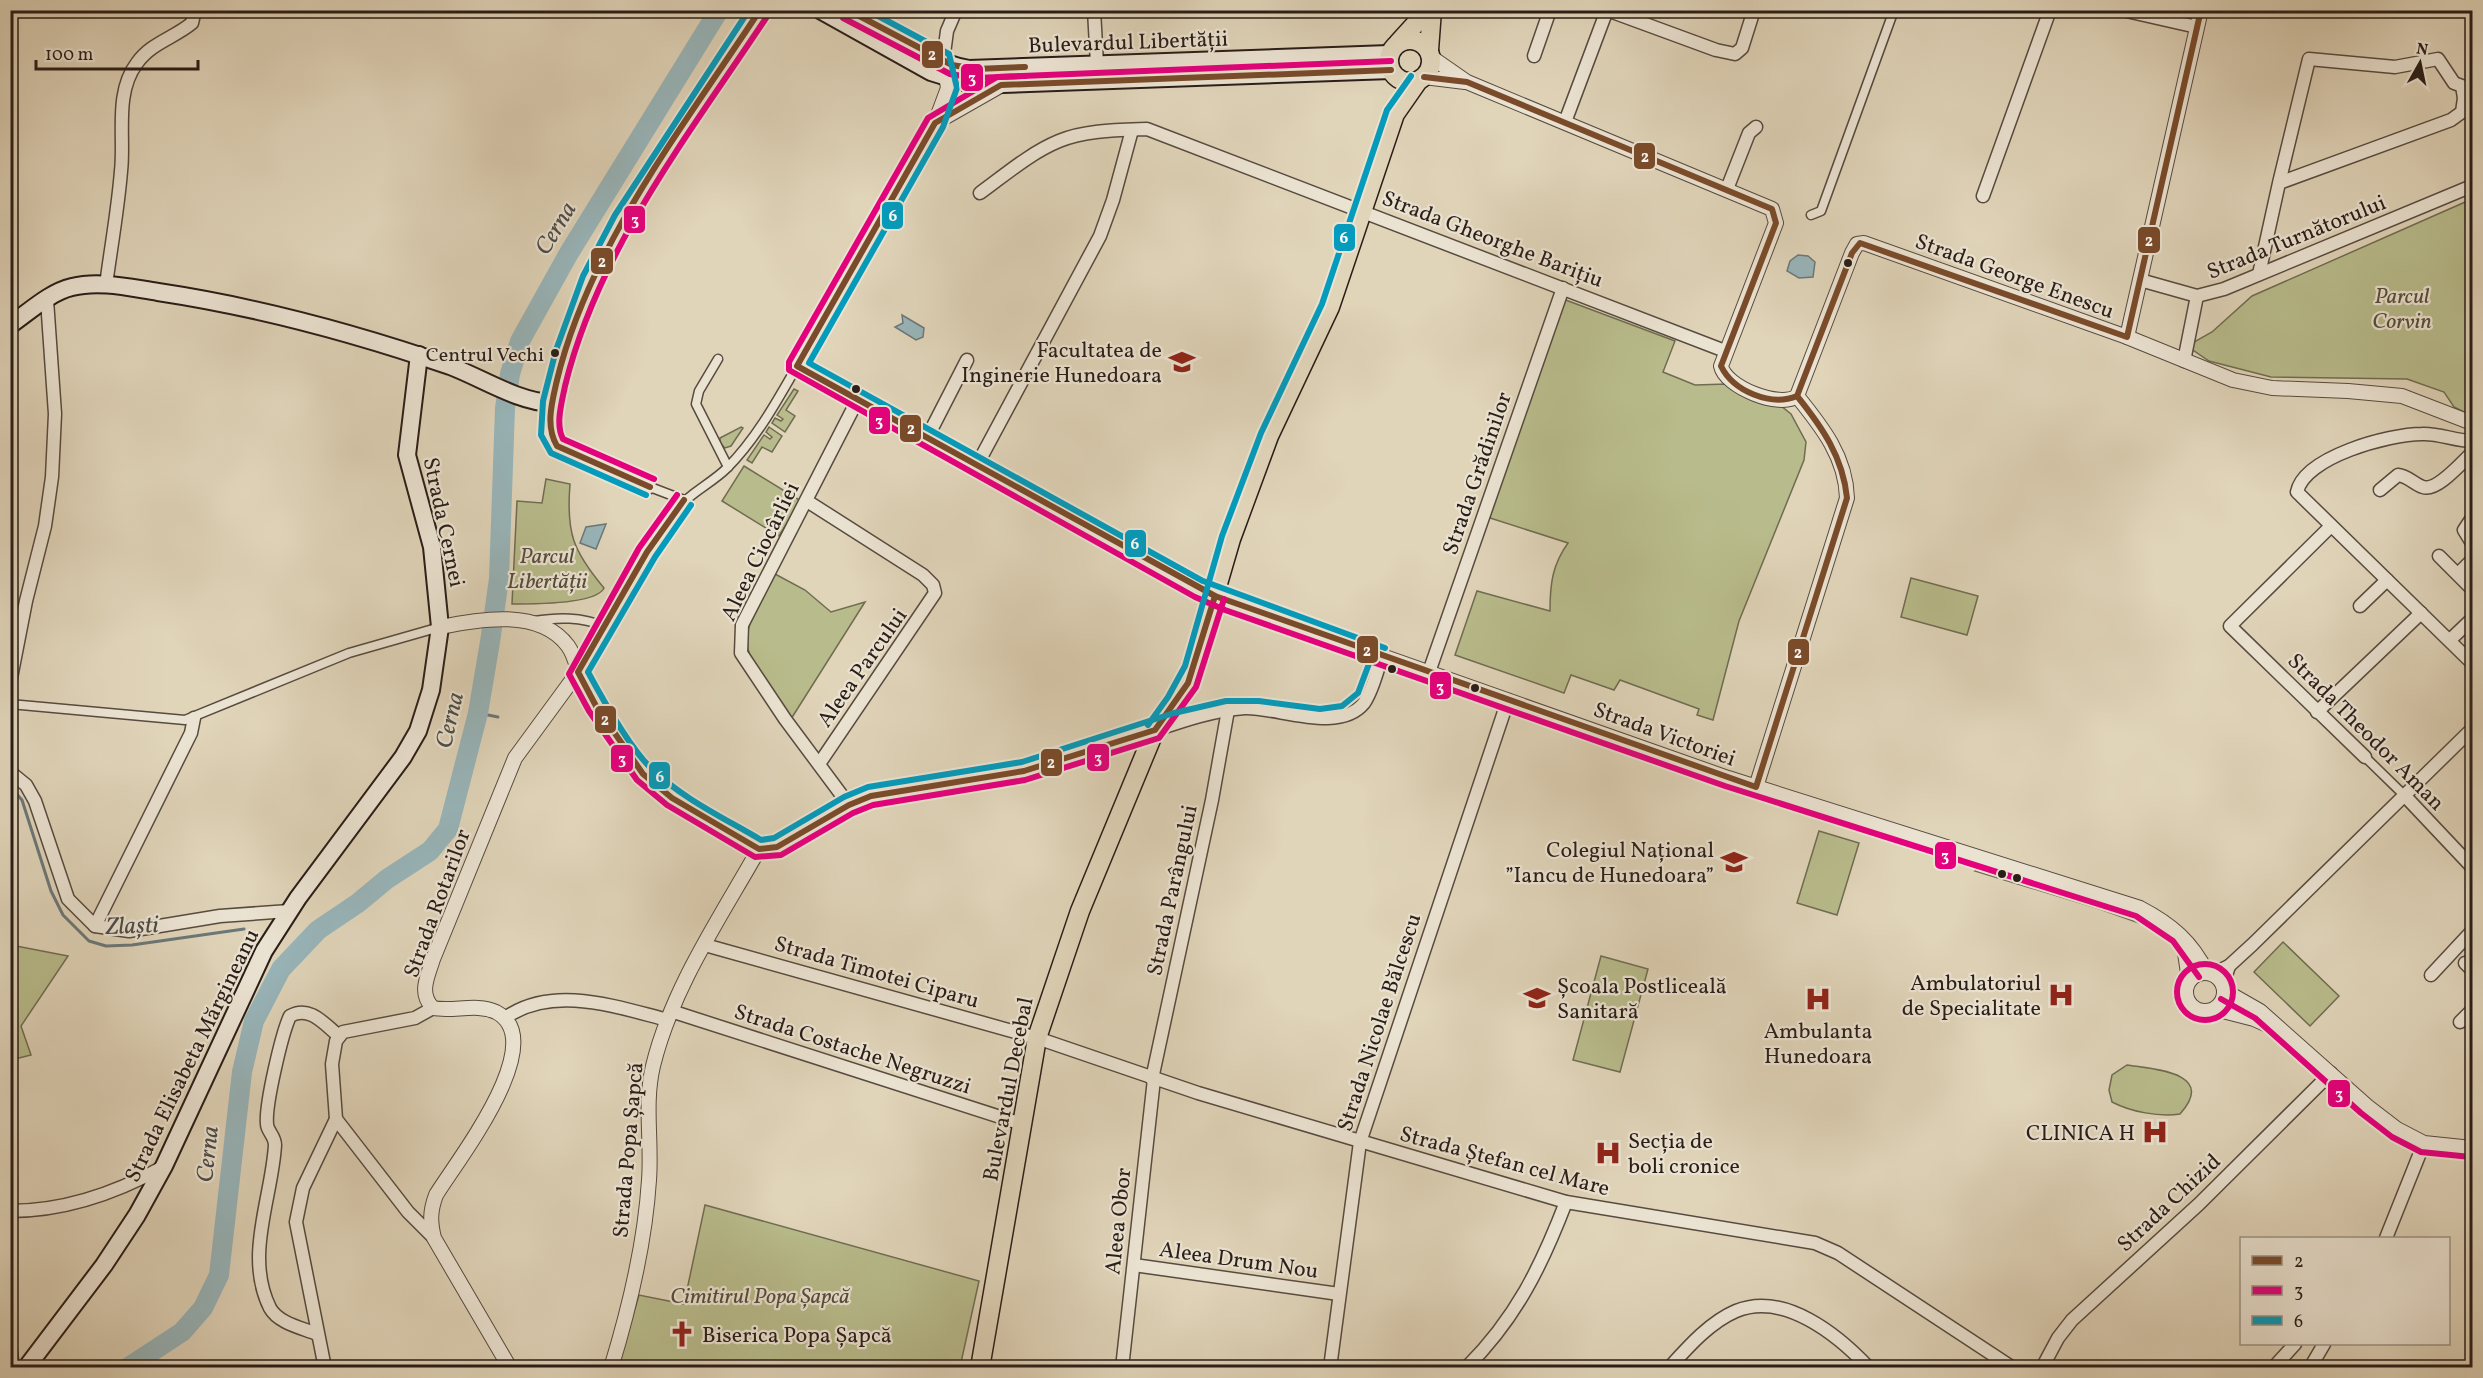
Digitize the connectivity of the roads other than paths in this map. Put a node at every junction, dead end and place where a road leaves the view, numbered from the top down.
1 (195, 10) edge
2 (760, 10) edge
3 (820, 10) edge
4 (847, 10) edge
5 (956, 10) edge
6 (1094, 10) edge
7 (1430, 10) edge
8 (1550, 10) edge
9 (1754, 10) edge
10 (1894, 10) edge
11 (2050, 10) edge
12 (2122, 10) edge
13 (2201, 10) edge
14 (1606, 11) edge
15 (2197, 27) junction
16 (1430, 54) junction
17 (1534, 56) dead end
18 (1393, 60) junction
19 (943, 61) junction
20 (1097, 64) junction
21 (947, 79) junction
22 (1421, 79) junction
23 (1467, 82) junction
24 (1001, 85) junction
25 (1395, 114) junction
26 (1565, 122) junction
27 (935, 123) junction
28 (1756, 127) dead end
29 (1132, 130) junction
30 (2279, 183) junction
31 (2472, 186) edge
32 (1727, 189) junction
33 (980, 193) dead end
34 (1983, 196) dead end
35 (1364, 210) junction
36 (1811, 215) dead end
37 (2259, 274) junction
38 (2140, 280) junction
39 (106, 285) junction
40 (1563, 288) junction
41 (2197, 296) junction
42 (47, 300) junction
43 (10, 325) edge
44 (2127, 338) junction
45 (1725, 351) junction
46 (419, 355) junction
47 (718, 359) dead end
48 (967, 360) dead end
49 (2184, 361) junction
50 (797, 366) junction
51 (1797, 396) junction
52 (858, 399) junction
53 (552, 403) junction
54 (2446, 412) junction
55 (2472, 423) edge
56 (2472, 431) edge
57 (927, 438) junction
58 (2472, 441) edge
59 (2472, 453) edge
60 (977, 465) junction
61 (728, 467) junction
62 (650, 487) joint
63 (2380, 490) dead end
64 (684, 500) junction
65 (807, 501) junction
66 (2472, 518) edge
67 (2331, 526) junction
68 (2472, 543) edge
69 (2439, 556) dead end
70 (2472, 560) edge
71 (2458, 574) junction
72 (2387, 580) junction
73 (2472, 589) edge
74 (1215, 596) junction
75 (2360, 606) dead end
76 (2421, 613) junction
77 (2472, 619) edge
78 (529, 621) junction
79 (604, 626) junction
80 (440, 627) junction
81 (2450, 640) junction
82 (1382, 656) junction
83 (2472, 663) edge
84 (578, 672) junction
85 (1429, 672) junction
86 (10, 683) edge
87 (1508, 700) junction
88 (10, 704) edge
89 (1228, 710) junction
90 (2317, 712) junction
91 (194, 718) junction
92 (2472, 729) edge
93 (1155, 730) junction
94 (2366, 757) joint
95 (819, 764) junction
96 (10, 772) edge
97 (1756, 787) junction
98 (2405, 796) junction
99 (849, 805) junction
100 (759, 849) junction
101 (2472, 867) edge
102 (289, 911) junction
103 (95, 926) junction
104 (2171, 927) junction
105 (2472, 931) edge
106 (705, 945) junction
107 (2229, 966) junction
108 (2210, 974) junction
109 (2431, 975) dead end
110 (2189, 980) junction
111 (2224, 988) junction
112 (433, 1008) junction
113 (2215, 1009) junction
114 (2472, 1010) edge
115 (669, 1016) junction
116 (505, 1018) junction
117 (2460, 1022) dead end
118 (2280, 1029) junction
119 (339, 1036) junction
120 (1037, 1038) junction
121 (2331, 1072) junction
122 (1153, 1079) junction
123 (336, 1119) junction
124 (1022, 1124) junction
125 (1360, 1142) junction
126 (2424, 1143) junction
127 (2472, 1148) edge
128 (164, 1166) junction
129 (1566, 1202) junction
130 (10, 1211) edge
131 (2387, 1237) edge
132 (434, 1238) junction
133 (1134, 1265) junction
134 (1339, 1294) junction
135 (317, 1334) junction
136 (10, 1345) edge
137 (2294, 1345) edge
138 (2323, 1345) edge
139 (13, 1368) edge
140 (26, 1368) edge
141 (325, 1368) edge
142 (510, 1368) edge
143 (611, 1368) edge
144 (980, 1368) edge
145 (1122, 1368) edge
146 (1330, 1368) edge
147 (1466, 1368) edge
148 (1669, 1368) edge
149 (1869, 1368) edge
150 (2013, 1368) edge
151 (2043, 1368) edge
152 (2273, 1368) edge
153 (2310, 1368) edge

1 - 39 street
2 - 53 main road
3 - 21 main road
4 - 19 main road, Bulevardul Libertății
5 - 19 street
6 - 20 street
7 - 16 main road
7 - 18 main road
8 - 17 street
9 - 14 street
10 - 36 street
11 - 34 street
12 - 15 street
13 - 15 street
14 - 26 street
15 - 38 street
16 - 18 main road
16 - 22 main road
16 - 23 street
18 - 20 main road, Bulevardul Libertății
18 - 22 main road
18 - 24 main road, Bulevardul Libertății
18 - 25 main road
19 - 20 main road, Bulevardul Libertății
19 - 21 street
21 - 24 main road
21 - 27 street
22 - 23 street
22 - 25 main road
23 - 26 street
24 - 27 street, Bulevardul Libertății
25 - 35 main road, Bulevardul Decebal
26 - 32 street
27 - 50 street
28 - 32 street
29 - 33 street, Strada Gheorghe Barițiu
29 - 35 street, Strada Gheorghe Barițiu
29 - 60 street
30 - 30 street
30 - 37 street
31 - 37 street, Strada Turnătorului
32 - 45 street
35 - 40 street, Strada Gheorghe Barițiu
35 - 74 main road, Bulevardul Decebal
37 - 41 street, Strada Turnătorului
38 - 41 street
38 - 44 street
39 - 42 main road
39 - 46 main road
40 - 45 street, Strada Gheorghe Barițiu
40 - 85 street, Strada Grădinilor
41 - 49 street, Strada Turnătorului
42 - 43 main road
42 - 86 street
44 - 49 street, Strada George Enescu
44 - 51 street, Strada George Enescu
45 - 51 street
46 - 53 main road
46 - 80 main road, Strada Cernei
47 - 61 street
48 - 57 street
49 - 54 street, Strada George Enescu
50 - 52 street, Strada Victoriei
50 - 61 street
51 - 97 street
52 - 57 street, Strada Victoriei
52 - 65 street, Aleea Ciocârliei
53 - 62 street
54 - 55 street, Strada George Enescu
54 - 56 street, Strada George Enescu
57 - 60 street, Strada Victoriei
58 - 67 street
59 - 63 street
60 - 74 street, Strada Victoriei
61 - 64 street
62 - 64 street
64 - 79 street
65 - 95 street, Aleea Ciocârliei
65 - 95 street, Aleea Parcului
66 - 68 street
67 - 72 street
67 - 90 street, Strada Theodor Aman
69 - 71 street
70 - 71 street
71 - 73 street
72 - 75 street
72 - 76 street
74 - 82 street, Strada Victoriei
74 - 93 main road, Bulevardul Decebal
76 - 81 street
76 - 90 street
77 - 81 street
78 - 79 street
78 - 80 street
78 - 84 street
79 - 84 street
80 - 91 street
80 - 102 main road, Strada Elisabeta Mărgineanu
81 - 83 street
82 - 85 street, Strada Victoriei
82 - 89 street
84 - 100 street
84 - 112 street, Strada Rotarilor
85 - 87 street, Strada Victoriei
87 - 97 street, Strada Victoriei
87 - 125 street, Strada Nicolae Bălcescu
88 - 91 street
89 - 93 street
89 - 122 street, Strada Parângului
90 - 94 street, Strada Theodor Aman
91 - 103 street
92 - 98 street
93 - 99 street
93 - 120 main road, Bulevardul Decebal
94 - 98 street, Strada Theodor Aman
95 - 99 street, Aleea Ciocârliei
96 - 103 street
97 - 104 street, Strada Victoriei
98 - 101 street, Strada Theodor Aman
98 - 107 street
99 - 100 street
100 - 106 street, Strada Popa Șapcă
102 - 103 street
102 - 128 main road, Strada Elisabeta Mărgineanu
104 - 108 street, Strada Victoriei
104 - 110 street, Strada Victoriei
105 - 109 street
106 - 115 street, Strada Popa Șapcă
106 - 120 street, Strada Timotei Ciparu
107 - 108 street
107 - 111 street
108 - 110 street
108 - 111 street, Strada Victoriei
110 - 113 street, Strada Victoriei
111 - 113 street
111 - 118 street, Strada Victoriei
112 - 116 street, Strada Rotarilor
112 - 119 street
113 - 118 street, Strada Victoriei
114 - 117 street
115 - 116 street, Strada Costache Negruzzi
115 - 124 street, Strada Costache Negruzzi
115 - 143 street, Strada Popa Șapcă
116 - 132 street
118 - 121 street, Strada Victoriei
119 - 123 street
119 - 135 street
120 - 122 street, Strada Ștefan cel Mare
120 - 124 main road, Bulevardul Decebal
121 - 126 street, Strada Victoriei
121 - 151 street, Strada Chizid
122 - 125 street, Strada Ștefan cel Mare
122 - 133 street, Aleea Obor
123 - 132 street
123 - 135 street
124 - 144 main road, Bulevardul Decebal
125 - 129 street, Strada Ștefan cel Mare
125 - 134 street, Strada Nicolae Bălcescu
126 - 127 street
126 - 131 street
128 - 130 street
128 - 140 main road, Strada Elisabeta Mărgineanu
129 - 147 street
129 - 150 street, Strada Ștefan cel Mare
132 - 142 street
133 - 134 street, Aleea Drum Nou
133 - 145 street, Aleea Obor
134 - 146 street, Strada Nicolae Bălcescu
135 - 141 street
136 - 139 street
137 - 152 street
138 - 153 street
148 - 149 street

